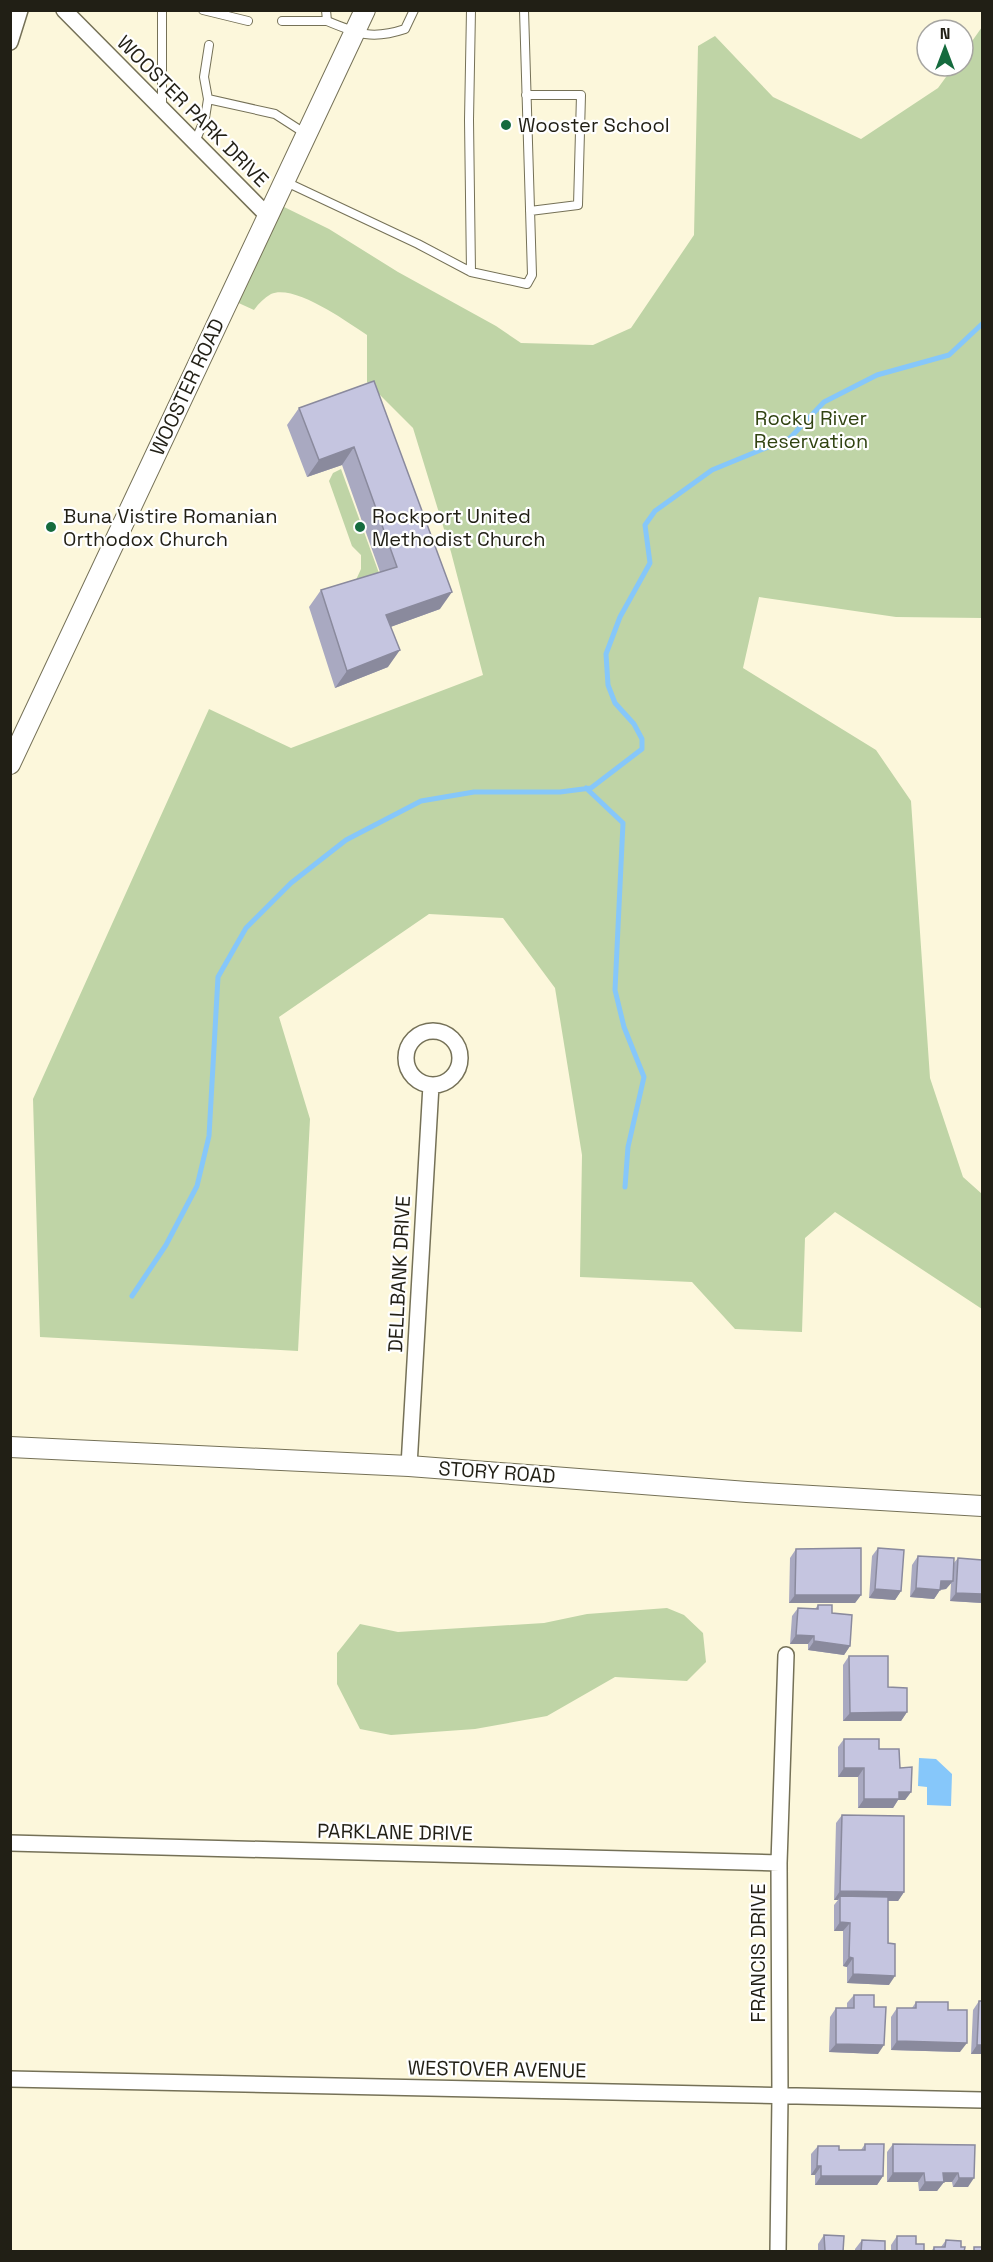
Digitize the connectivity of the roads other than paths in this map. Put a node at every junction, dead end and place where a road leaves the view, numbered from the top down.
1 (20, 10) edge
2 (64, 10) edge
3 (162, 10) edge
4 (203, 10) edge
5 (326, 10) edge
6 (365, 10) edge
7 (414, 10) edge
8 (471, 10) edge
9 (524, 10) edge
10 (248, 21) dead end
11 (282, 21) dead end
12 (327, 21) junction
13 (354, 33) junction
14 (10, 42) edge
15 (208, 45) dead end
16 (526, 95) junction
17 (208, 99) junction
18 (162, 110) junction
19 (306, 134) junction
20 (195, 142) junction
21 (283, 181) junction
22 (530, 211) junction
23 (267, 215) junction
24 (471, 272) junction
25 (10, 764) edge
26 (431, 1085) dead end
27 (10, 1447) edge
28 (409, 1466) junction
29 (982, 1506) edge
30 (786, 1655) dead end
31 (10, 1843) edge
32 (779, 1863) junction
33 (10, 2079) edge
34 (780, 2096) junction
35 (982, 2100) edge
36 (778, 2252) edge

1 - 14 street
2 - 18 street, WOOSTER PARK DRIVE
3 - 18 lane
4 - 10 lane
5 - 12 lane
6 - 13 street, WOOSTER ROAD
7 - 13 lane
8 - 24 lane
9 - 16 lane
11 - 12 lane
12 - 13 lane
13 - 19 street, WOOSTER ROAD
15 - 17 lane
16 - 22 lane
16 - 22 lane
17 - 19 lane
17 - 20 lane
18 - 20 street, WOOSTER PARK DRIVE
19 - 21 street, WOOSTER ROAD
20 - 23 street, WOOSTER PARK DRIVE
21 - 23 street, WOOSTER ROAD
21 - 24 lane
22 - 24 lane
23 - 25 street, WOOSTER ROAD
26 - 28 street, DELLBANK DRIVE
27 - 28 street, STORY ROAD
28 - 29 street, STORY ROAD
30 - 32 street, FRANCIS DRIVE
31 - 32 street, PARKLANE DRIVE
32 - 34 street, FRANCIS DRIVE
33 - 34 street, WESTOVER AVENUE
34 - 35 street, WESTOVER AVENUE
34 - 36 street, FRANCIS DRIVE

